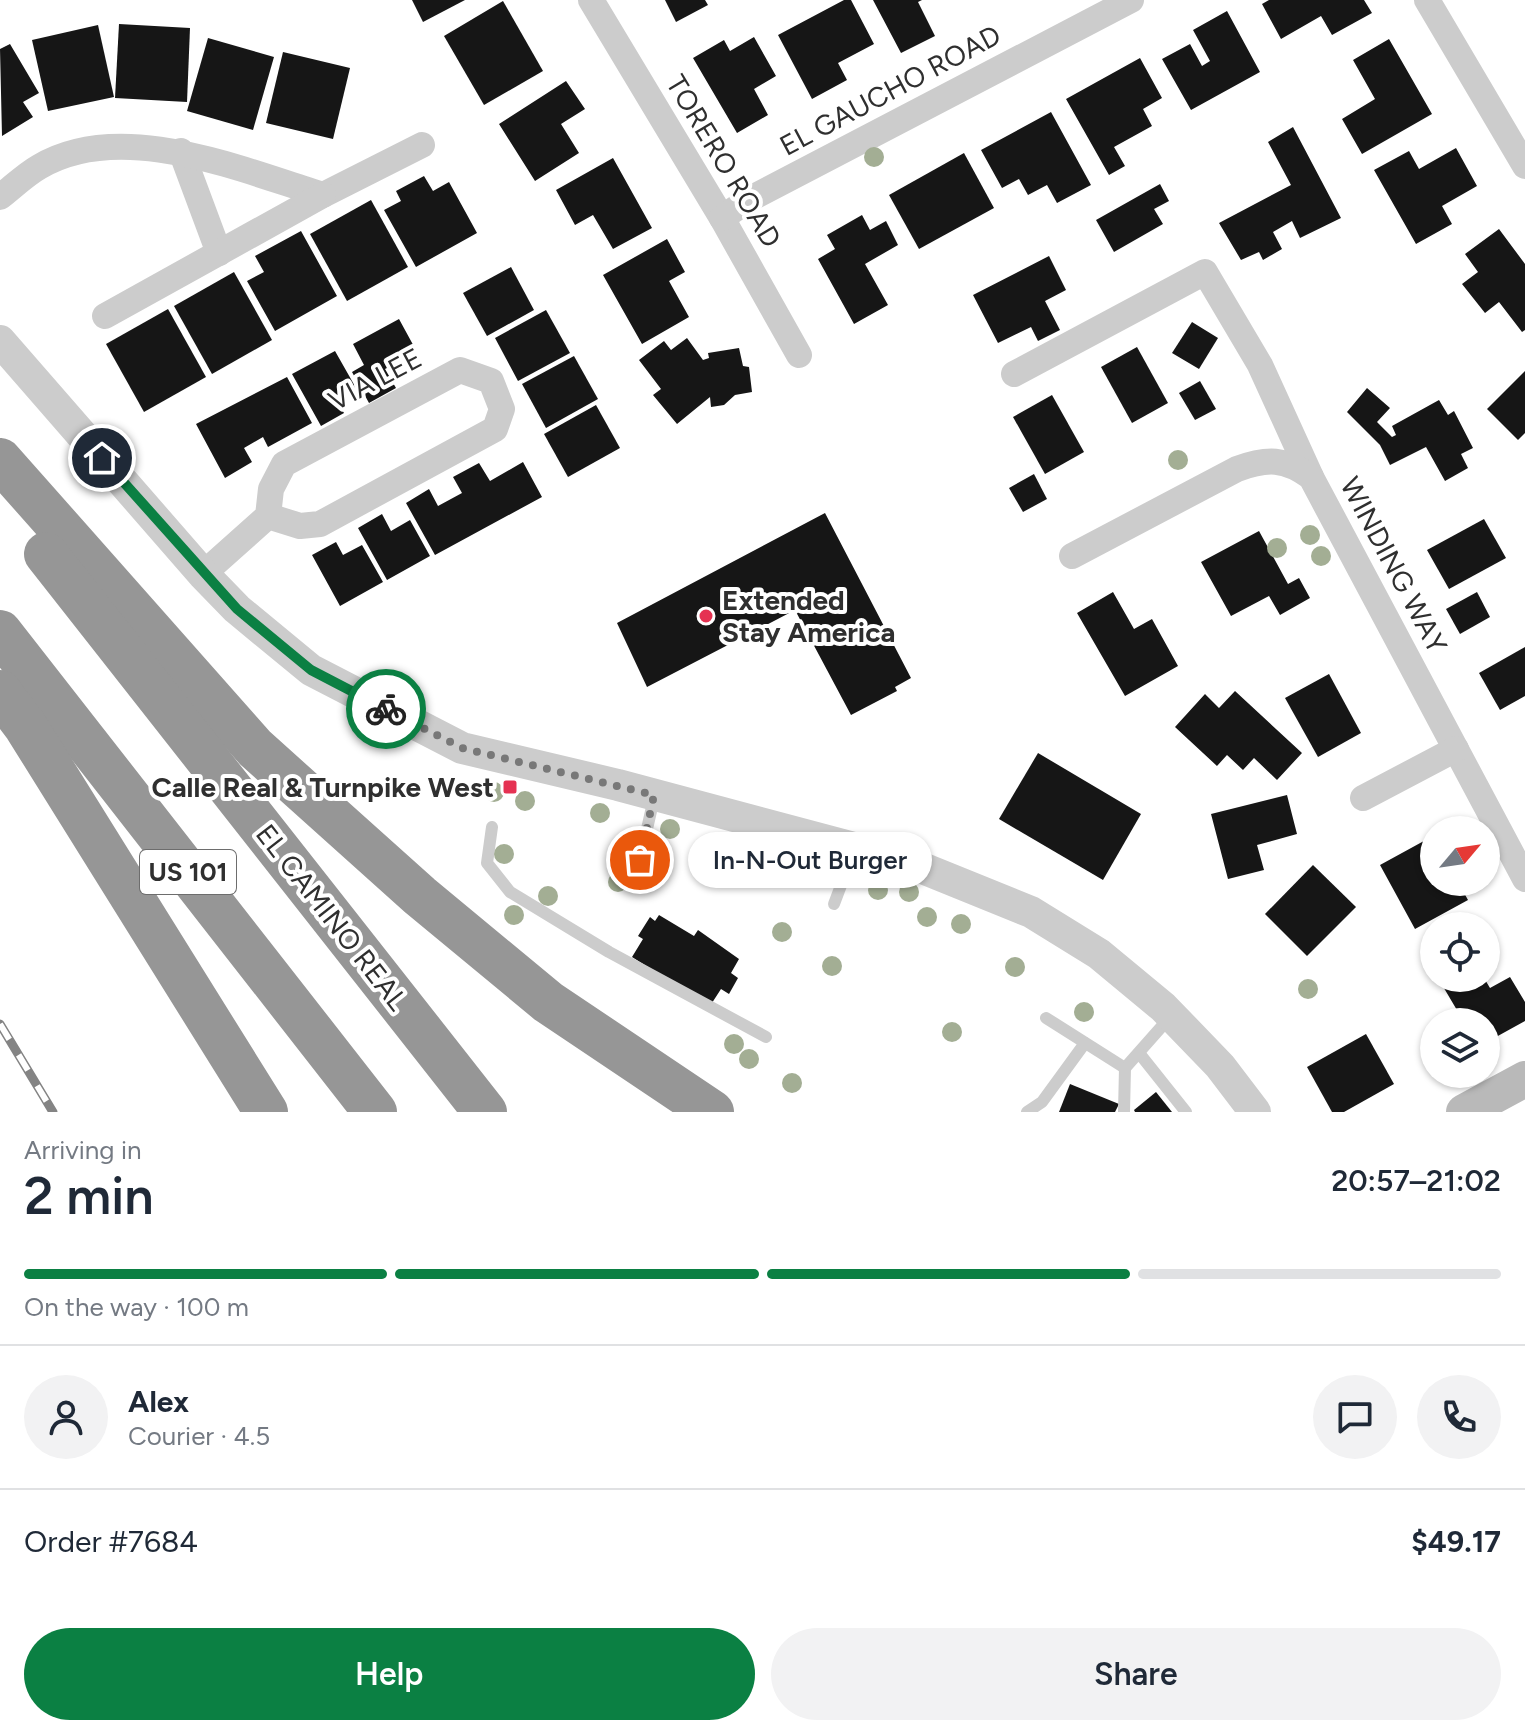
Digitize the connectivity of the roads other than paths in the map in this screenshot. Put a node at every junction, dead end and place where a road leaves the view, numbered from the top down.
1 (591, 0) edge
2 (1131, 0) edge
3 (1427, 0) edge
4 (422, 145) dead end
5 (181, 151) junction
6 (1525, 166) edge
7 (323, 195) junction
8 (0, 197) edge
9 (722, 218) junction
10 (219, 253) junction
11 (105, 316) dead end
12 (0, 341) edge
13 (799, 355) dead end
14 (1014, 374) dead end
15 (0, 460) edge
16 (1311, 477) junction
17 (0, 495) edge
18 (268, 516) junction
19 (1072, 556) dead end
20 (203, 574) junction
21 (0, 632) edge
22 (0, 692) edge
23 (1456, 749) junction
24 (654, 795) junction
25 (1363, 798) dead end
26 (492, 827) dead end
27 (855, 849) junction
28 (640, 860) dead end
29 (1525, 879) edge
30 (834, 904) dead end
31 (1171, 1016) junction
32 (1046, 1018) dead end
33 (766, 1037) dead end
34 (1085, 1043) junction
35 (1139, 1053) junction
36 (1125, 1068) junction
37 (1525, 1079) edge
38 (1251, 1111) edge
39 (266, 1112) edge
40 (375, 1112) edge
41 (485, 1112) edge
42 (712, 1112) edge
43 (1027, 1112) edge
44 (1124, 1112) edge
45 (1186, 1112) edge
46 (1464, 1112) edge

1 - 9 street, TORERO ROAD
2 - 9 street, EL GAUCHO ROAD
3 - 6 street
4 - 7 street
5 - 7 street
5 - 8 street
5 - 10 street
7 - 10 street
9 - 13 street, TORERO ROAD
10 - 11 street
12 - 20 street
14 - 16 street
15 - 42 highway
16 - 19 street, WINDING WAY
16 - 23 street, WINDING WAY
17 - 41 highway, EL CAMINO REAL / US 101
18 - 18 street, VIA LEE
18 - 20 street
20 - 24 street
21 - 40 highway, US 101
22 - 39 highway
23 - 25 street
23 - 29 street, WINDING WAY
24 - 27 street
24 - 28 lane
26 - 33 lane
27 - 30 lane
27 - 31 street
31 - 35 lane
31 - 38 street
32 - 34 lane
34 - 36 lane
34 - 43 lane
35 - 36 lane
35 - 45 lane
36 - 44 lane
37 - 46 main road

